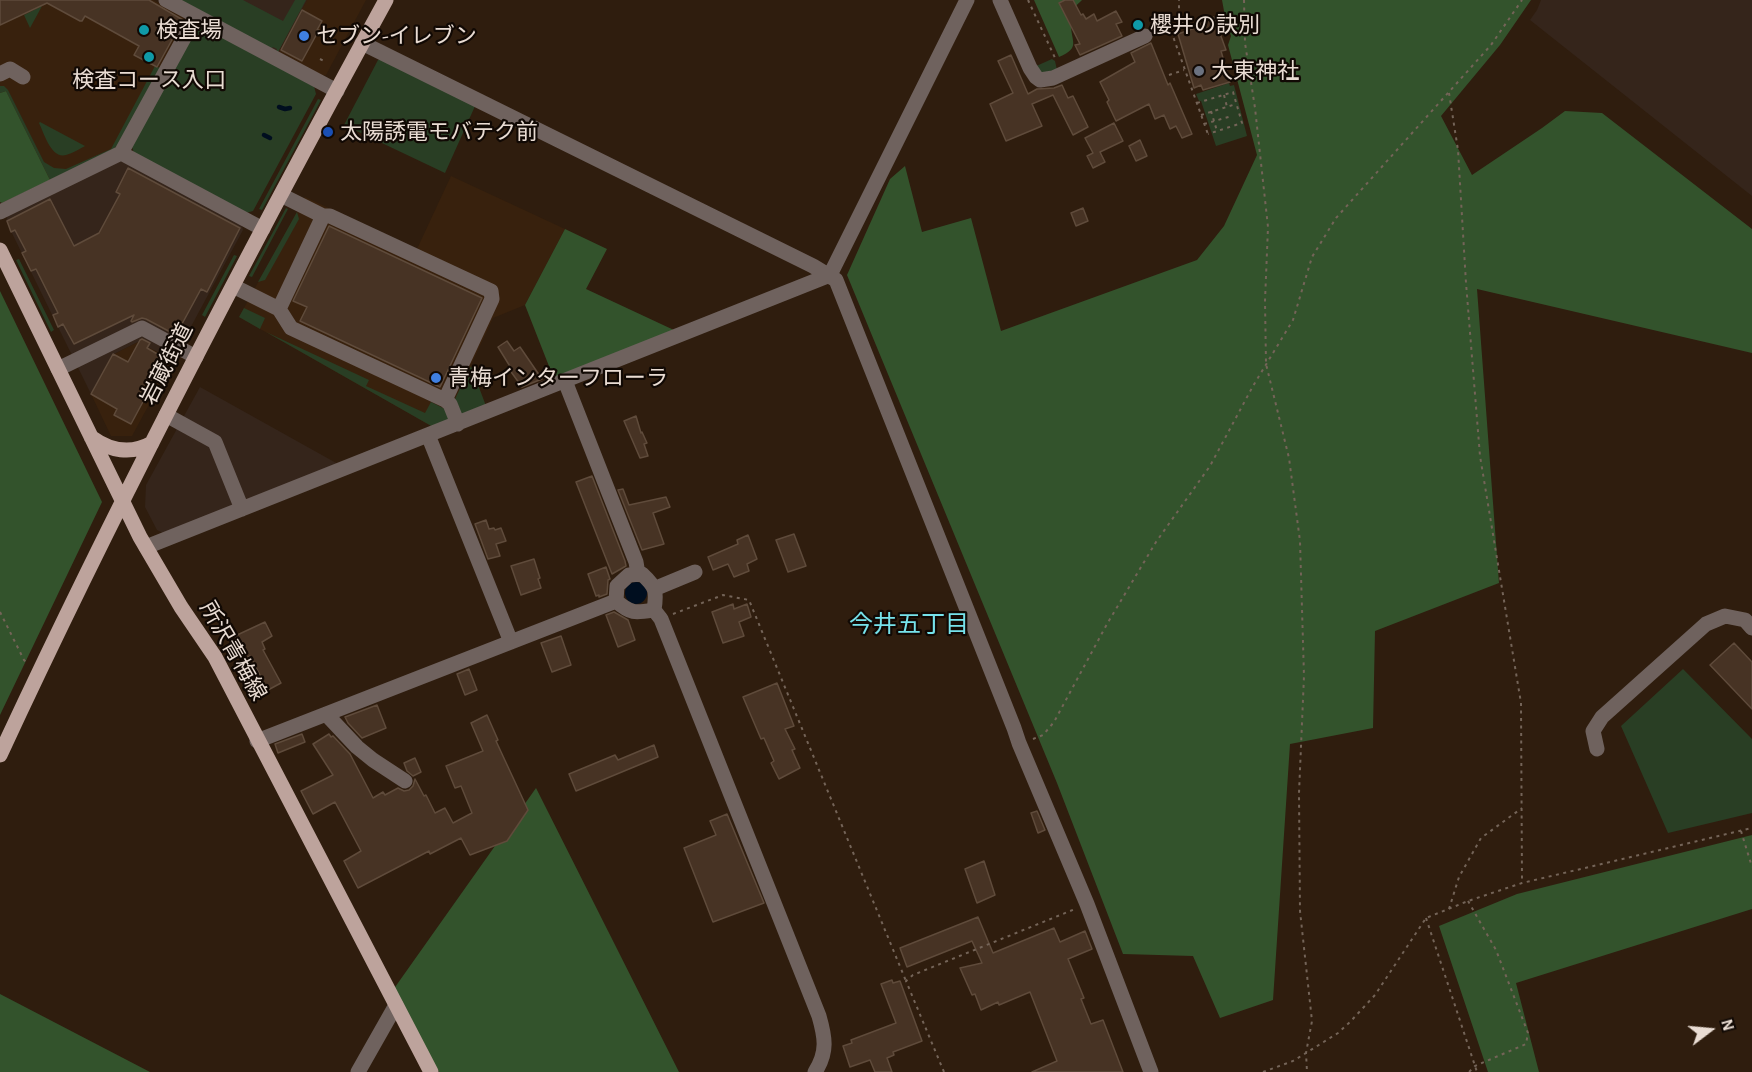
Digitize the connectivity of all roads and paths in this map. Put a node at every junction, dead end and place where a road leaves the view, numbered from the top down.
1 (166, 0) edge
2 (386, 0) edge
3 (967, 0) edge
4 (1000, 0) edge
5 (1028, 0) edge
6 (1179, 0) edge
7 (1244, 0) edge
8 (1522, 0) edge
9 (196, 16) junction
10 (1170, 28) junction
11 (1165, 30) dead end
12 (1145, 36) dead end
13 (362, 43) junction
14 (1184, 70) junction
15 (1062, 73) junction
16 (0, 74) edge
17 (1169, 75) dead end
18 (23, 77) dead end
19 (337, 92) junction
20 (1448, 92) junction
21 (1224, 95) junction
22 (1197, 103) junction
23 (1236, 104) junction
24 (1227, 106) junction
25 (1211, 111) junction
26 (1201, 115) junction
27 (1232, 116) dead end
28 (1214, 121) junction
29 (1204, 124) junction
30 (1217, 131) junction
31 (121, 153) junction
32 (281, 195) junction
33 (0, 212) edge
34 (323, 216) junction
35 (263, 229) junction
36 (0, 249) edge
37 (830, 275) junction
38 (233, 286) junction
39 (279, 309) junction
40 (196, 357) junction
41 (1266, 364) junction
42 (58, 369) junction
43 (565, 381) junction
44 (445, 400) junction
45 (166, 415) junction
46 (458, 424) junction
47 (428, 435) junction
48 (91, 437) junction
49 (152, 443) junction
50 (123, 501) junction
51 (242, 509) junction
52 (146, 547) junction
53 (695, 572) dead end
54 (638, 574) junction
55 (654, 589) junction
56 (616, 601) junction
57 (0, 612) edge
58 (657, 614) junction
59 (1752, 628) edge
60 (511, 642) junction
61 (38, 673) junction
62 (326, 714) junction
63 (257, 741) junction
64 (1019, 743) junction
65 (1597, 749) dead end
66 (0, 755) edge
67 (405, 781) dead end
68 (1522, 808) junction
69 (1752, 828) edge
70 (1741, 831) junction
71 (1752, 867) edge
72 (1522, 883) junction
73 (1468, 901) junction
74 (1087, 904) junction
75 (1449, 909) junction
76 (1426, 918) junction
77 (906, 981) junction
78 (396, 1005) junction
79 (1306, 1053) junction
80 (1475, 1066) junction
81 (358, 1072) edge
82 (431, 1072) edge
83 (815, 1072) edge
84 (944, 1072) edge
85 (1151, 1072) edge
86 (1263, 1072) edge
87 (1306, 1072) edge
88 (1469, 1072) edge
89 (1477, 1072) edge

1 - 9 street
2 - 13 main road, 岩蔵街道
3 - 37 street
4 - 15 street
5 - 15 path
6 - 10 path
7 - 41 path
8 - 20 path
9 - 19 street
9 - 31 street
10 - 11 path
10 - 14 path
12 - 15 street
13 - 19 main road, 岩蔵街道
13 - 37 street
14 - 17 path
14 - 22 path
16 - 18 street
19 - 32 main road, 岩蔵街道
20 - 41 path
20 - 68 path
21 - 22 path
21 - 23 path
21 - 24 path
22 - 26 path
23 - 24 path
23 - 30 path
24 - 25 path
25 - 26 path
25 - 28 path
26 - 29 path
27 - 28 path
28 - 29 path
28 - 30 path
29 - 30 path
31 - 33 street
31 - 35 street
32 - 34 street
32 - 35 main road, 岩蔵街道
34 - 39 street
34 - 44 street
35 - 38 main road, 岩蔵街道
36 - 42 main road, 所沢青梅線
37 - 43 street
37 - 64 street
38 - 39 street
38 - 40 main road, 岩蔵街道
39 - 44 street
40 - 42 street
40 - 45 main road, 岩蔵街道
41 - 64 path
41 - 79 path
42 - 48 main road, 所沢青梅線
43 - 46 street
43 - 54 street
44 - 46 street
45 - 49 main road, 岩蔵街道
45 - 51 street
46 - 47 street
47 - 51 street
47 - 60 street
48 - 49 main road
48 - 50 main road, 所沢青梅線
49 - 50 main road, 岩蔵街道
50 - 52 main road, 所沢青梅線
50 - 61 main road, 岩蔵街道
51 - 52 street
52 - 63 main road, 所沢青梅線
53 - 55 street
54 - 55 street
54 - 56 street
55 - 58 street
56 - 58 street
56 - 60 street
57 - 61 path
58 - 77 path
58 - 83 street
59 - 65 street
60 - 62 street
61 - 66 main road, 岩蔵街道
62 - 63 street
62 - 67 street
63 - 78 main road, 所沢青梅線
64 - 74 street
68 - 72 path
68 - 75 path
69 - 70 path
70 - 71 path
70 - 72 path
72 - 73 path
73 - 75 path
73 - 80 path
74 - 77 path
74 - 85 street
75 - 76 path
76 - 79 path
76 - 80 path
77 - 84 path
78 - 81 street
78 - 82 main road, 所沢青梅線
79 - 86 path
79 - 87 path
80 - 88 path
80 - 89 path

